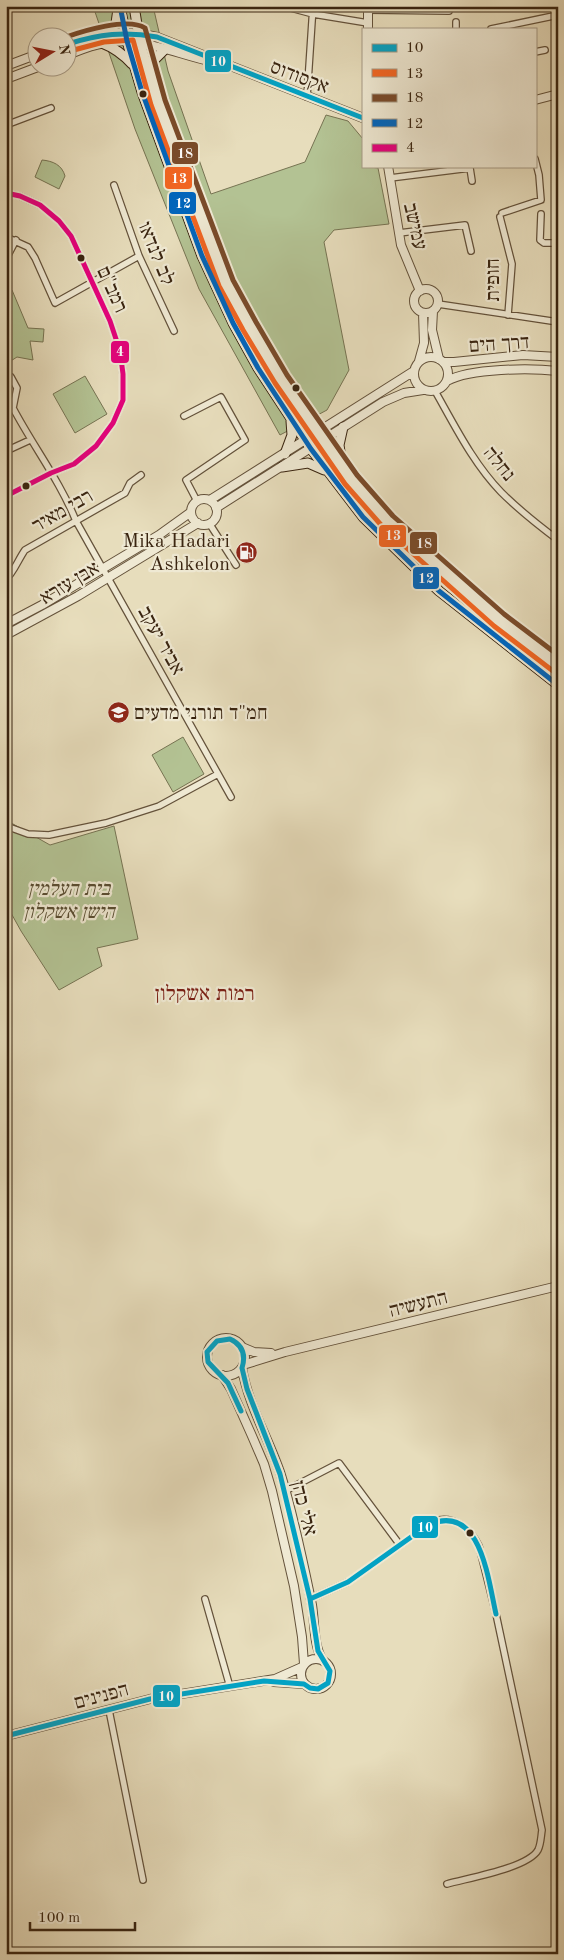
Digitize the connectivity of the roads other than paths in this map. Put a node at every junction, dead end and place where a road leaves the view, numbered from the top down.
1 (119, 6) edge
2 (134, 6) edge
3 (283, 6) edge
4 (313, 6) edge
5 (368, 8) edge
6 (450, 11) dead end
7 (313, 14) junction
8 (558, 15) edge
9 (456, 22) dead end
10 (368, 26) edge
11 (456, 28) edge
12 (496, 28) edge
13 (125, 31) junction
14 (108, 33) junction
15 (139, 33) junction
16 (78, 41) edge
17 (127, 41) junction
18 (140, 43) junction
19 (102, 44) junction
20 (165, 49) junction
21 (545, 50) dead end
22 (78, 52) edge
23 (536, 52) edge
24 (28, 58) edge
25 (227, 65) junction
26 (6, 66) edge
27 (134, 66) junction
28 (28, 70) edge
29 (150, 76) junction
30 (6, 78) edge
31 (558, 94) edge
32 (308, 96) junction
33 (536, 100) edge
34 (51, 108) dead end
35 (362, 118) edge
36 (6, 125) edge
37 (536, 162) edge
38 (388, 168) edge
39 (390, 178) junction
40 (472, 181) dead end
41 (114, 185) dead end
42 (6, 193) edge
43 (541, 214) dead end
44 (398, 232) junction
45 (6, 237) edge
46 (16, 240) junction
47 (558, 243) edge
48 (471, 252) dead end
49 (139, 256) junction
50 (6, 259) edge
51 (93, 283) junction
52 (420, 291) junction
53 (438, 304) junction
54 (433, 311) junction
55 (423, 313) junction
56 (508, 315) junction
57 (558, 322) edge
58 (174, 331) dead end
59 (558, 357) edge
60 (441, 360) junction
61 (419, 361) junction
62 (558, 371) edge
63 (414, 372) junction
64 (11, 377) dead end
65 (447, 380) junction
66 (423, 390) junction
67 (436, 391) junction
68 (10, 408) edge
69 (184, 416) dead end
70 (291, 418) junction
71 (343, 427) junction
72 (320, 437) junction
73 (30, 440) junction
74 (308, 445) junction
75 (6, 451) edge
76 (285, 454) junction
77 (282, 467) junction
78 (346, 472) junction
79 (51, 473) junction
80 (141, 475) dead end
81 (331, 476) junction
82 (6, 496) edge
83 (210, 500) junction
84 (197, 501) junction
85 (216, 508) junction
86 (191, 512) junction
87 (76, 521) junction
88 (198, 523) junction
89 (209, 523) junction
90 (558, 540) edge
91 (236, 565) dead end
92 (103, 567) junction
93 (108, 577) junction
94 (6, 579) edge
95 (6, 624) edge
96 (6, 635) edge
97 (558, 665) edge
98 (558, 685) edge
99 (218, 774) junction
100 (231, 798) dead end
101 (9, 828) edge
102 (558, 1286) edge
103 (242, 1347) junction
104 (285, 1352) junction
105 (243, 1366) junction
106 (222, 1375) junction
107 (285, 1491) junction
108 (400, 1545) junction
109 (204, 1599) dead end
110 (310, 1599) junction
111 (323, 1661) junction
112 (303, 1666) junction
113 (264, 1681) junction
114 (304, 1684) junction
115 (230, 1687) junction
116 (109, 1710) junction
117 (6, 1736) edge
118 (143, 1880) dead end
119 (447, 1884) dead end

1 - 13 main road
1 - 14 main road
2 - 15 main road
3 - 7 street
4 - 7 street
5 - 6 street
5 - 10 street
7 - 10 street
7 - 32 street
8 - 12 street
9 - 11 street
13 - 14 street, אקסודוס
13 - 15 street, אקסודוס
13 - 17 main road
14 - 16 street, אקסודוס
15 - 18 main road
15 - 25 street, אקסודוס
17 - 18 street, אקסודוס
17 - 19 street, אקסודוס
17 - 27 main road
18 - 20 street, אקסודוס
18 - 29 main road
19 - 22 street, אקסודוס
19 - 27 main road
20 - 25 street, אקסודוס
20 - 29 main road
21 - 23 street
24 - 26 street
25 - 32 street, אקסודוס
27 - 70 main road
28 - 30 street
29 - 72 main road
31 - 33 street
32 - 35 street, אקסודוס
34 - 36 street
37 - 56 street, חופית
38 - 39 street, עמישב
39 - 40 street
39 - 44 street, עמישב
41 - 49 street, לב לנדאו
42 - 51 street, רמב"ם
43 - 47 street
44 - 48 street
44 - 52 street, עמישב
45 - 46 street
46 - 50 street
46 - 51 street
49 - 51 street
49 - 58 street, לב לנדאו
51 - 79 street, רמב"ם
52 - 53 street
52 - 55 street
53 - 54 street
53 - 56 street
54 - 55 street
54 - 60 street
55 - 61 street
56 - 57 street
59 - 60 street, דרך הים
60 - 61 street
60 - 65 street
61 - 63 street
62 - 65 street, דרך הים
63 - 66 street
63 - 72 street
64 - 68 street
65 - 67 street
66 - 67 street
66 - 71 street
67 - 90 street, נחלה
68 - 73 street, אביר יעקב
69 - 84 street
70 - 74 main road
70 - 76 main road
71 - 72 street
71 - 78 main road
72 - 74 street
72 - 78 main road
73 - 75 street
73 - 79 street, אביר יעקב
74 - 76 street
74 - 77 street
74 - 81 main road
76 - 83 street
77 - 81 main road
77 - 85 street
78 - 97 main road
79 - 82 street, רמב"ם
79 - 87 street, אביר יעקב
80 - 87 street, רבי מאיר
81 - 98 main road
83 - 84 street
83 - 85 street
84 - 86 street
85 - 89 street
86 - 88 street
86 - 92 street, אבן עזרא
87 - 92 street, אביר יעקב
87 - 94 street, רבי מאיר
88 - 89 street
88 - 93 street, אבן עזרא
89 - 91 street
92 - 93 street, אביר יעקב
92 - 95 street, אבן עזרא
93 - 96 street, אבן עזרא
93 - 99 street, אביר יעקב
99 - 100 street, אביר יעקב
99 - 101 street
102 - 104 street, התעשיה
103 - 104 street, התעשיה
103 - 105 street
103 - 106 street
104 - 105 street, התעשיה
105 - 106 street
105 - 107 street, אלי כהן
106 - 112 street, אלי כהן
107 - 108 street
107 - 110 street, אלי כהן
108 - 110 street
108 - 119 street
109 - 115 street
110 - 111 street, אלי כהן
111 - 112 street
111 - 114 street
112 - 113 street, הפנינים
112 - 114 street
113 - 114 street, הפנינים
113 - 115 street, הפנינים
115 - 116 street, הפנינים
116 - 117 street, הפנינים
116 - 118 street

